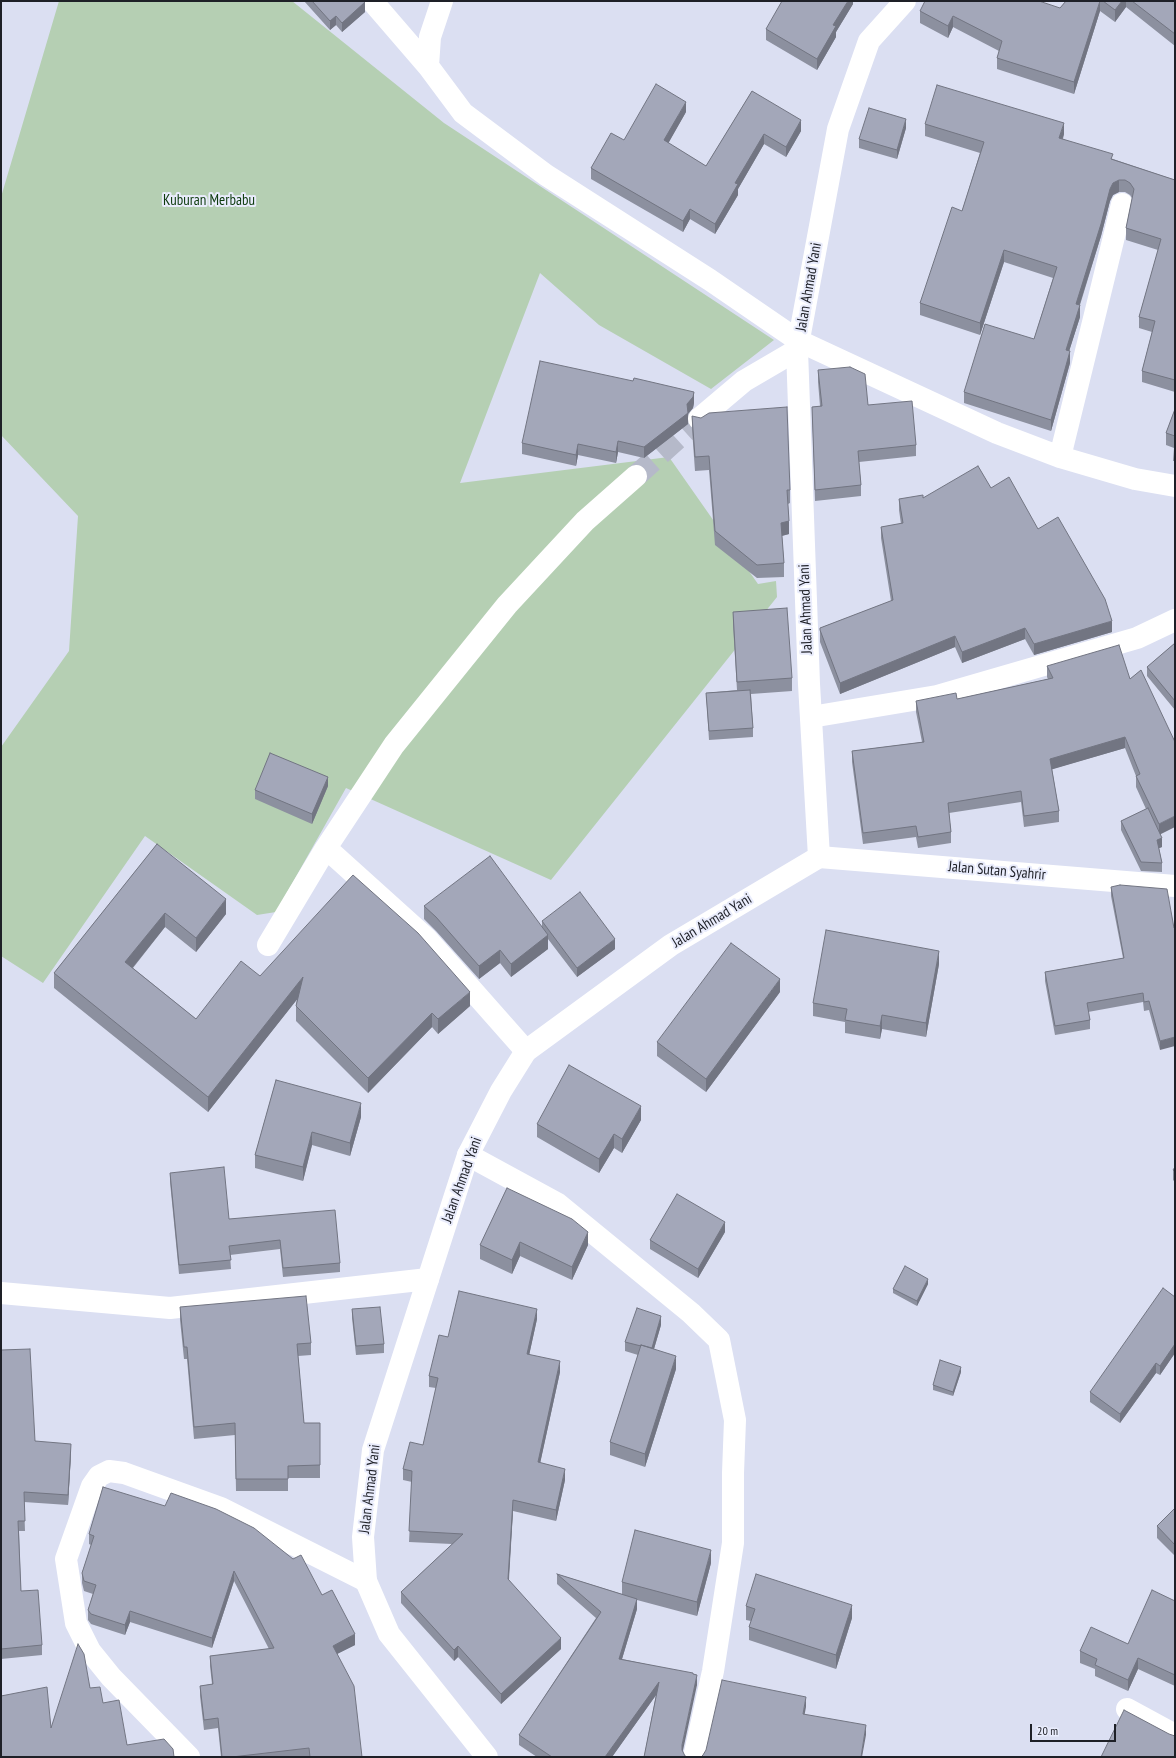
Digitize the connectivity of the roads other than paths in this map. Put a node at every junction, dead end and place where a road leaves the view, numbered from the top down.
1 (372, 1) edge
2 (442, 1) edge
3 (905, 1) edge
4 (428, 66) junction
5 (1122, 204) dead end
6 (798, 346) junction
7 (699, 420) tunnel mouth
8 (1060, 457) junction
9 (636, 476) tunnel mouth
10 (1175, 486) edge
11 (1175, 620) edge
12 (811, 717) junction
13 (326, 848) junction
14 (818, 857) junction
15 (1175, 886) edge
16 (268, 945) dead end
17 (526, 1051) junction
18 (468, 1155) junction
19 (428, 1279) junction
20 (1, 1293) edge
21 (366, 1581) junction
22 (1127, 1709) dead end
23 (1175, 1735) edge
24 (189, 1757) edge
25 (487, 1757) edge
26 (694, 1757) edge

1 - 4 street
2 - 4 street
3 - 6 street, Jalan Ahmad Yani
4 - 6 street
5 - 8 street
6 - 7 street
6 - 8 street
6 - 12 street, Jalan Ahmad Yani
8 - 10 street
9 - 13 street
11 - 12 street
12 - 14 street, Jalan Ahmad Yani
13 - 16 street
13 - 17 street
14 - 15 street, Jalan Sutan Syahrir
14 - 17 street, Jalan Ahmad Yani
17 - 18 street, Jalan Ahmad Yani
18 - 19 street, Jalan Ahmad Yani
18 - 26 street
19 - 20 street
19 - 21 street, Jalan Ahmad Yani
21 - 24 street
21 - 25 street, Jalan Ahmad Yani
22 - 23 street

